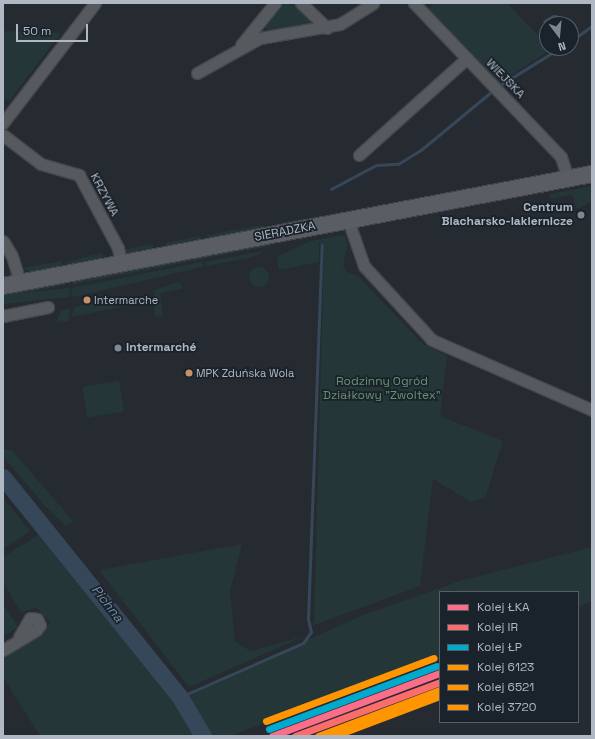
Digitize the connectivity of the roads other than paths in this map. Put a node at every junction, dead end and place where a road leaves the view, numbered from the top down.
1 (95, 3) edge
2 (275, 3) edge
3 (301, 3) edge
4 (373, 3) edge
5 (414, 3) edge
6 (327, 28) junction
7 (239, 47) junction
8 (467, 58) junction
9 (197, 73) dead end
10 (3, 123) edge
11 (3, 135) edge
12 (359, 155) dead end
13 (592, 174) edge
14 (568, 178) junction
15 (348, 220) junction
16 (3, 241) edge
17 (121, 263) junction
18 (20, 283) junction
19 (3, 286) edge
20 (48, 308) dead end
21 (3, 316) edge
22 (592, 410) edge
23 (19, 637) dead end
24 (3, 650) edge

1 - 10 street
2 - 7 street
3 - 6 street
4 - 6 street
5 - 8 street, WIEJSKA
6 - 7 street
7 - 9 street
8 - 12 street
8 - 14 street, WIEJSKA
11 - 17 street, KRZYWA
13 - 14 main road, SIERADZKA
14 - 15 main road, SIERADZKA
15 - 17 main road, SIERADZKA
15 - 22 street
16 - 18 street
17 - 18 main road, SIERADZKA
18 - 19 main road, SIERADZKA
20 - 21 street
23 - 24 street

